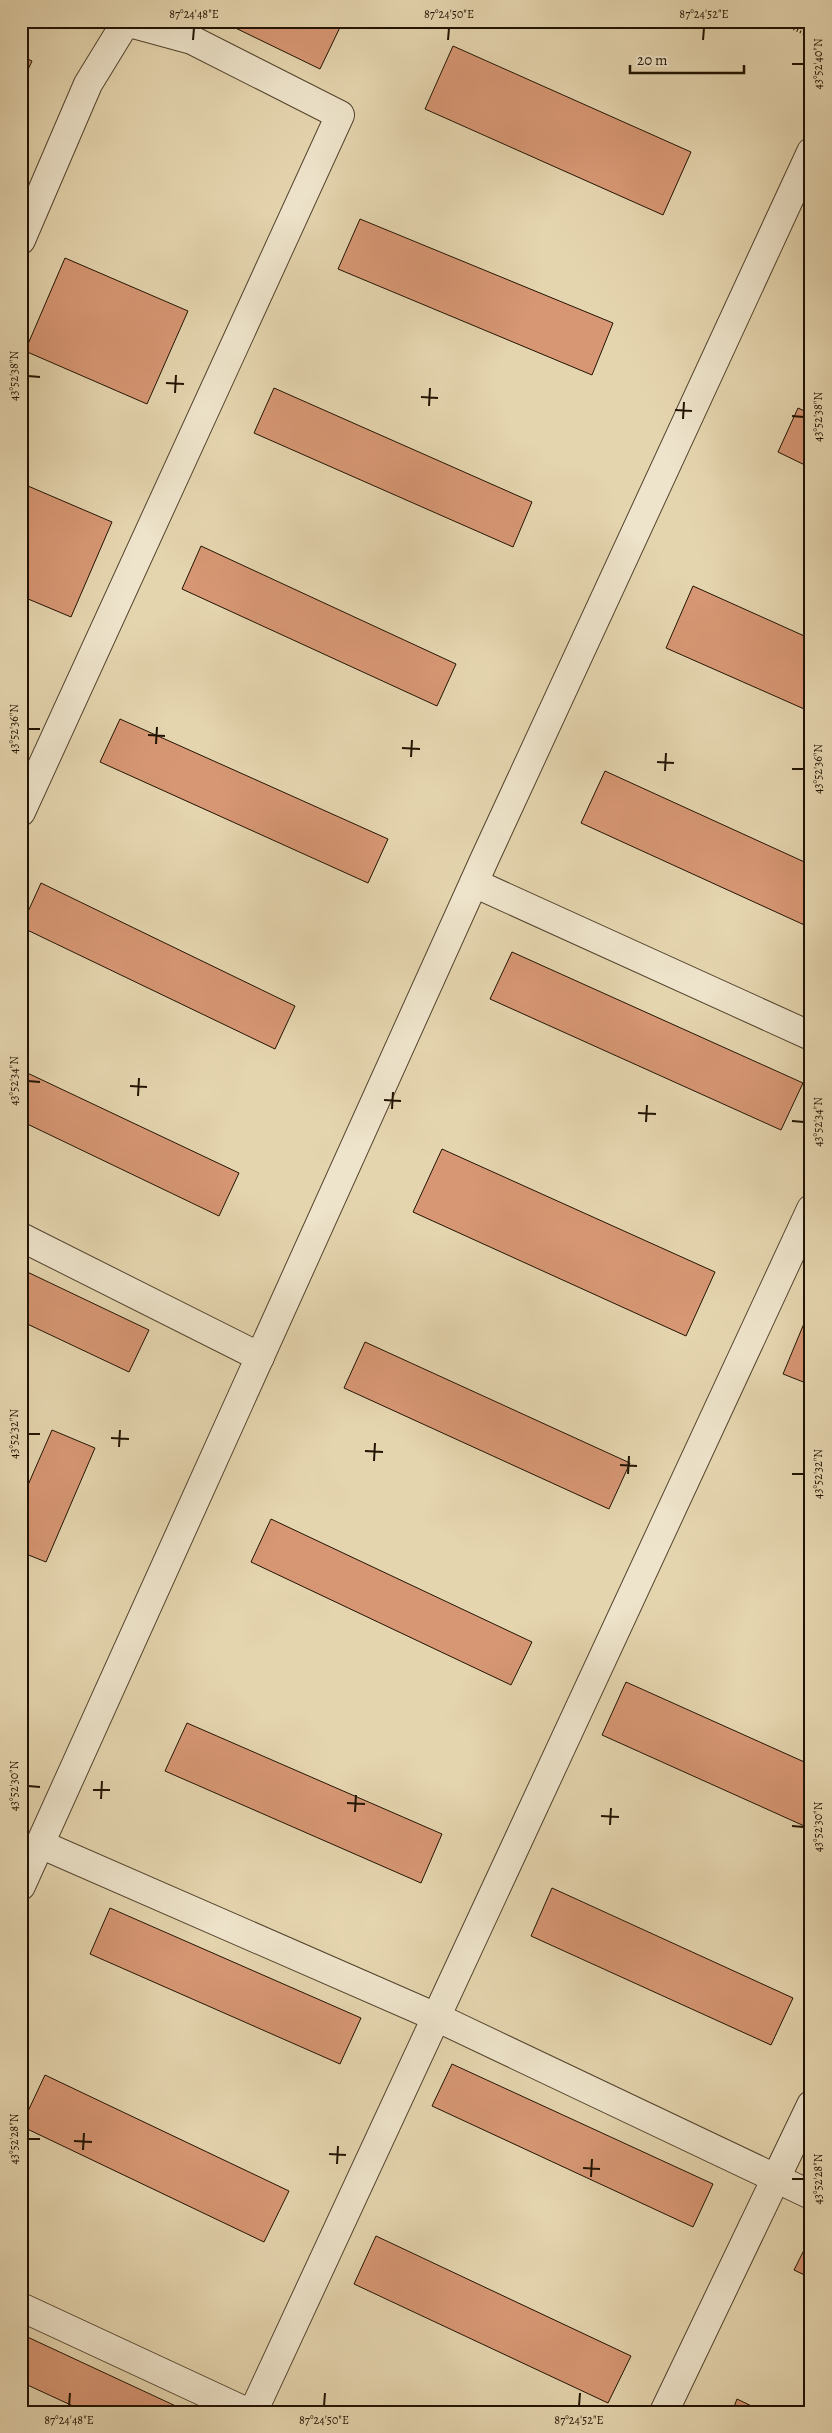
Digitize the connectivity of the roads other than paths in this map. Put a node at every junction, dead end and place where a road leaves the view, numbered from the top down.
1 (811, 152) edge
2 (21, 240) edge
3 (21, 812) edge
4 (474, 882) junction
5 (811, 1036) edge
6 (811, 1209) edge
7 (21, 1237) edge
8 (260, 1357) junction
9 (40, 1844) junction
10 (21, 1886) edge
11 (436, 2017) junction
12 (811, 2105) edge
13 (775, 2179) junction
14 (811, 2195) edge
15 (21, 2307) edge
16 (247, 2412) edge
17 (253, 2412) edge
18 (664, 2412) edge

1 - 4 street
2 - 3 street
4 - 5 street
4 - 8 street
6 - 11 street
7 - 8 street
8 - 9 street
9 - 10 street
9 - 11 street
11 - 13 street
11 - 17 street
12 - 13 street
13 - 14 street
13 - 18 street
15 - 16 street

